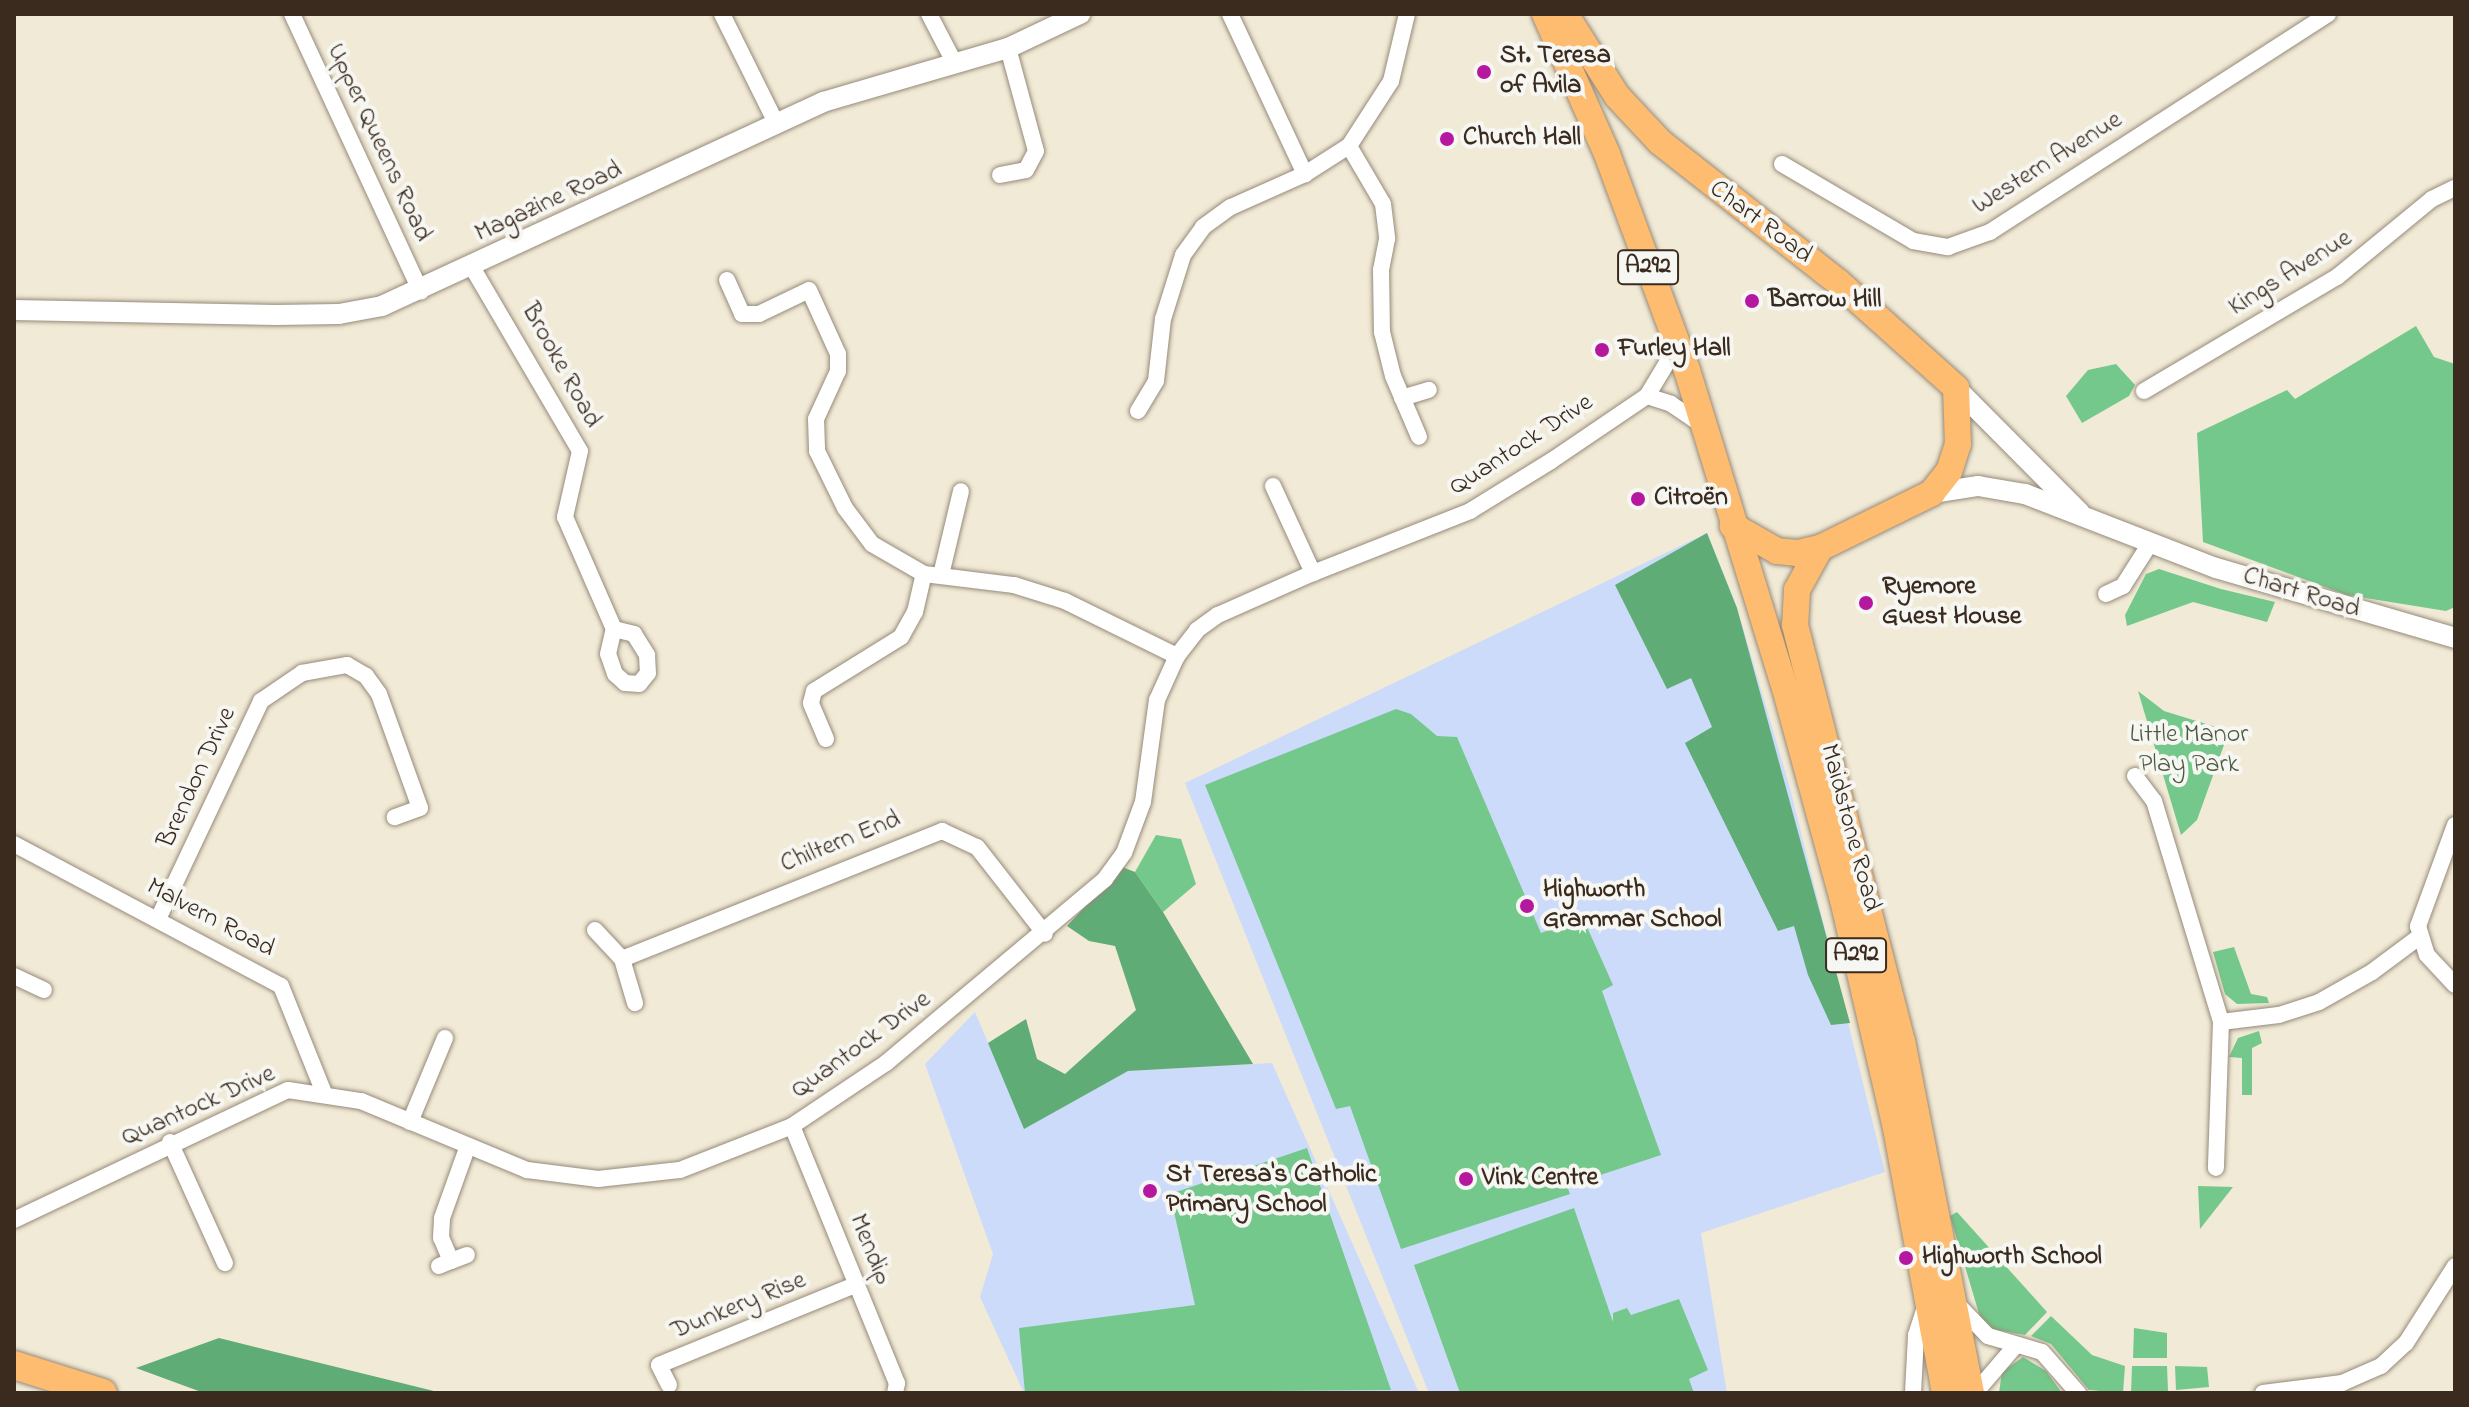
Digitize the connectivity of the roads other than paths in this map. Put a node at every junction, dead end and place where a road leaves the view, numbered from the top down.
1 (292, 14) edge
2 (722, 14) edge
3 (929, 14) edge
4 (1080, 14) edge
5 (1230, 14) edge
6 (1394, 14) edge
7 (1407, 14) edge
8 (1545, 14) edge
9 (1565, 14) edge
10 (2328, 14) edge
11 (1056, 19) edge
12 (1400, 39) junction
13 (1008, 48) junction
14 (955, 64) junction
15 (776, 123) junction
16 (1349, 146) junction
17 (1782, 164) dead end
18 (1305, 174) junction
19 (1000, 175) dead end
20 (2455, 188) edge
21 (472, 267) junction
22 (727, 280) dead end
23 (421, 292) junction
24 (14, 310) edge
25 (1672, 335) junction
26 (1956, 388) junction
27 (1429, 390) dead end
28 (2144, 391) dead end
29 (1647, 396) junction
30 (1402, 398) junction
31 (1138, 411) dead end
32 (1706, 427) junction
33 (1419, 437) dead end
34 (1273, 486) dead end
35 (961, 491) dead end
36 (1932, 493) junction
37 (2081, 514) junction
38 (1733, 526) junction
39 (2149, 545) junction
40 (1820, 548) junction
41 (1313, 573) junction
42 (932, 575) junction
43 (2106, 594) dead end
44 (614, 629) dead end
45 (2455, 638) edge
46 (1177, 656) junction
47 (826, 739) dead end
48 (2135, 776) dead end
49 (395, 817) dead end
50 (2455, 825) edge
51 (16, 850) edge
52 (158, 919) junction
53 (595, 930) dead end
54 (1045, 934) junction
55 (2419, 937) junction
56 (622, 959) junction
57 (14, 976) edge
58 (2455, 985) edge
59 (44, 990) dead end
60 (635, 1003) dead end
61 (2221, 1022) junction
62 (445, 1038) dead end
63 (324, 1093) junction
64 (410, 1122) junction
65 (792, 1126) junction
66 (170, 1142) junction
67 (467, 1148) junction
68 (2216, 1168) dead end
69 (14, 1220) edge
70 (467, 1255) dead end
71 (225, 1263) dead end
72 (2455, 1266) edge
73 (857, 1284) junction
74 (1940, 1299) junction
75 (2016, 1345) junction
76 (14, 1365) edge
77 (669, 1385) dead end
78 (103, 1393) edge
79 (895, 1393) edge
80 (1913, 1393) edge
81 (1945, 1393) edge
82 (1973, 1393) edge
83 (2078, 1393) edge
84 (2263, 1393) edge

1 - 23 street, Upper Queens Road
2 - 15 street
3 - 14 street
4 - 11 street, Magazine Road
5 - 18 street
6 - 12 street
7 - 12 street
8 - 25 main road, Maidstone Road / A292
9 - 26 main road, Chart Road
10 - 17 street, Western Avenue
11 - 13 street, Magazine Road
12 - 16 street
13 - 14 street, Magazine Road
13 - 19 street
14 - 15 street, Magazine Road
15 - 21 street, Magazine Road
16 - 18 street
16 - 30 street
18 - 31 street
20 - 28 street, Kings Avenue
21 - 23 street, Magazine Road
21 - 44 street, Brooke Road
22 - 42 street
23 - 24 street, Magazine Road
25 - 29 street, Quantock Drive
25 - 32 main road, Maidstone Road / A292
26 - 36 main road
26 - 37 street, Chart Road
27 - 30 street
29 - 32 street
29 - 41 street, Quantock Drive
30 - 33 street
32 - 38 main road, Maidstone Road / A292
34 - 41 street
35 - 42 street
36 - 37 street, Chart Road
36 - 40 main road
37 - 39 street, Chart Road
38 - 40 main road
38 - 74 main road, Maidstone Road / A292
39 - 43 street
39 - 45 street, Chart Road
40 - 74 main road, Maidstone Road / A292
41 - 46 street, Quantock Drive
42 - 46 street
42 - 47 street
46 - 54 street, Quantock Drive
48 - 61 street
49 - 52 street, Brendon Drive
50 - 55 street
51 - 52 street, Malvern Road
52 - 63 street, Malvern Road
53 - 56 street
54 - 56 street, Chiltern End
54 - 65 street, Quantock Drive
55 - 58 street
55 - 61 street
56 - 60 street
57 - 59 street
61 - 68 street
62 - 64 street
63 - 64 street, Quantock Drive
63 - 66 street, Quantock Drive
64 - 67 street, Quantock Drive
65 - 67 street, Quantock Drive
65 - 73 street, Mendip
66 - 69 street, Quantock Drive
66 - 71 street
67 - 70 street
72 - 84 street
73 - 77 street, Dunkery Rise
73 - 79 street, Mendip
74 - 75 street
74 - 80 street
74 - 81 main road, Maidstone Road / A292
74 - 82 main road, Maidstone Road / A292
75 - 82 street
75 - 83 street
76 - 78 highway

